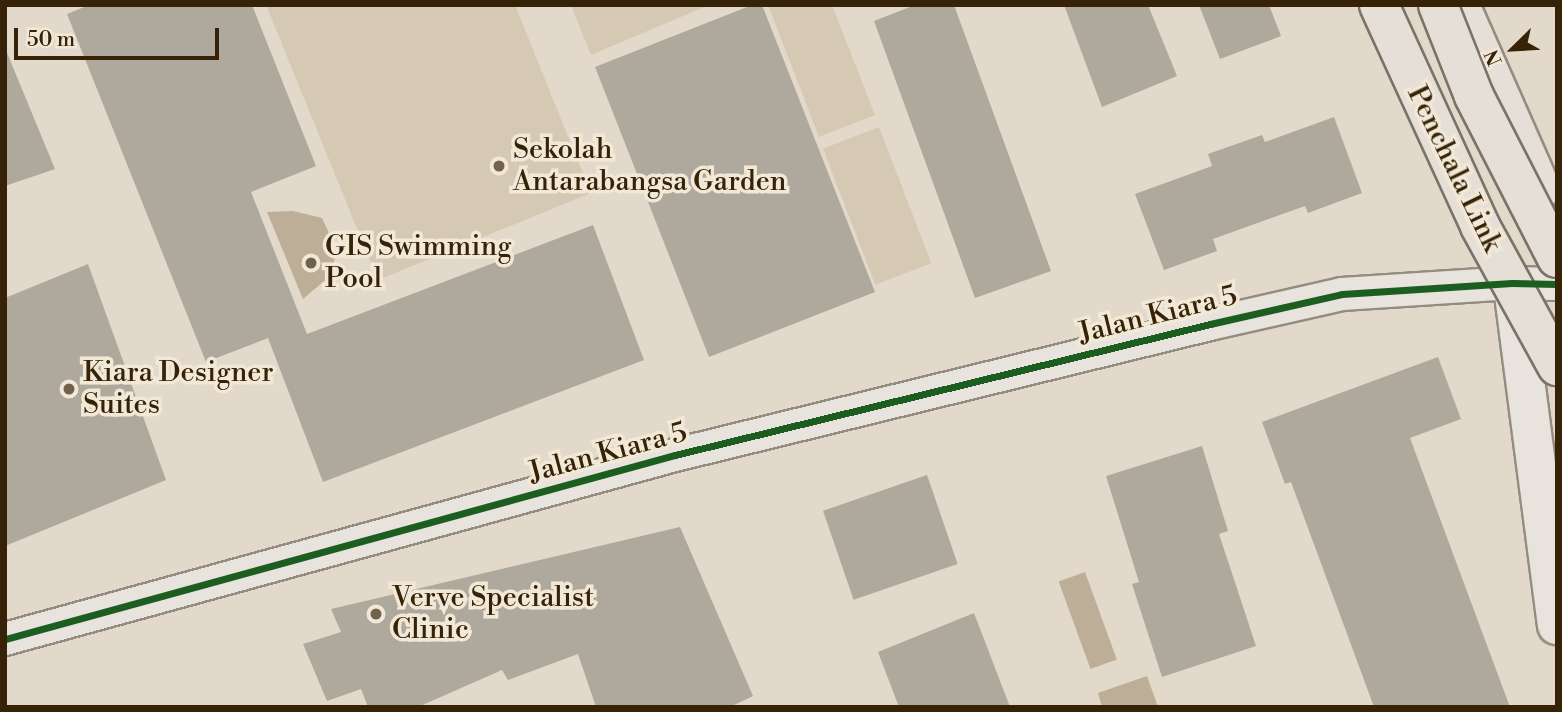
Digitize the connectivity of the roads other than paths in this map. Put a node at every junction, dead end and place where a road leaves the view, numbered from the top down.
1 (1379, 5) edge
2 (1393, 5) edge
3 (1436, 5) edge
4 (1460, 5) edge
5 (1557, 223) edge
6 (1557, 260) edge
7 (1512, 283) junction
8 (1557, 284) edge
9 (1557, 366) edge
10 (1557, 625) edge
11 (5, 639) edge

1 - 9 highway, Penchala Link, bridge
2 - 7 main road
3 - 6 highway, bridge
4 - 5 highway
7 - 8 street, Jalan Kiara 5
7 - 10 main road
7 - 11 street, Jalan Kiara 5

